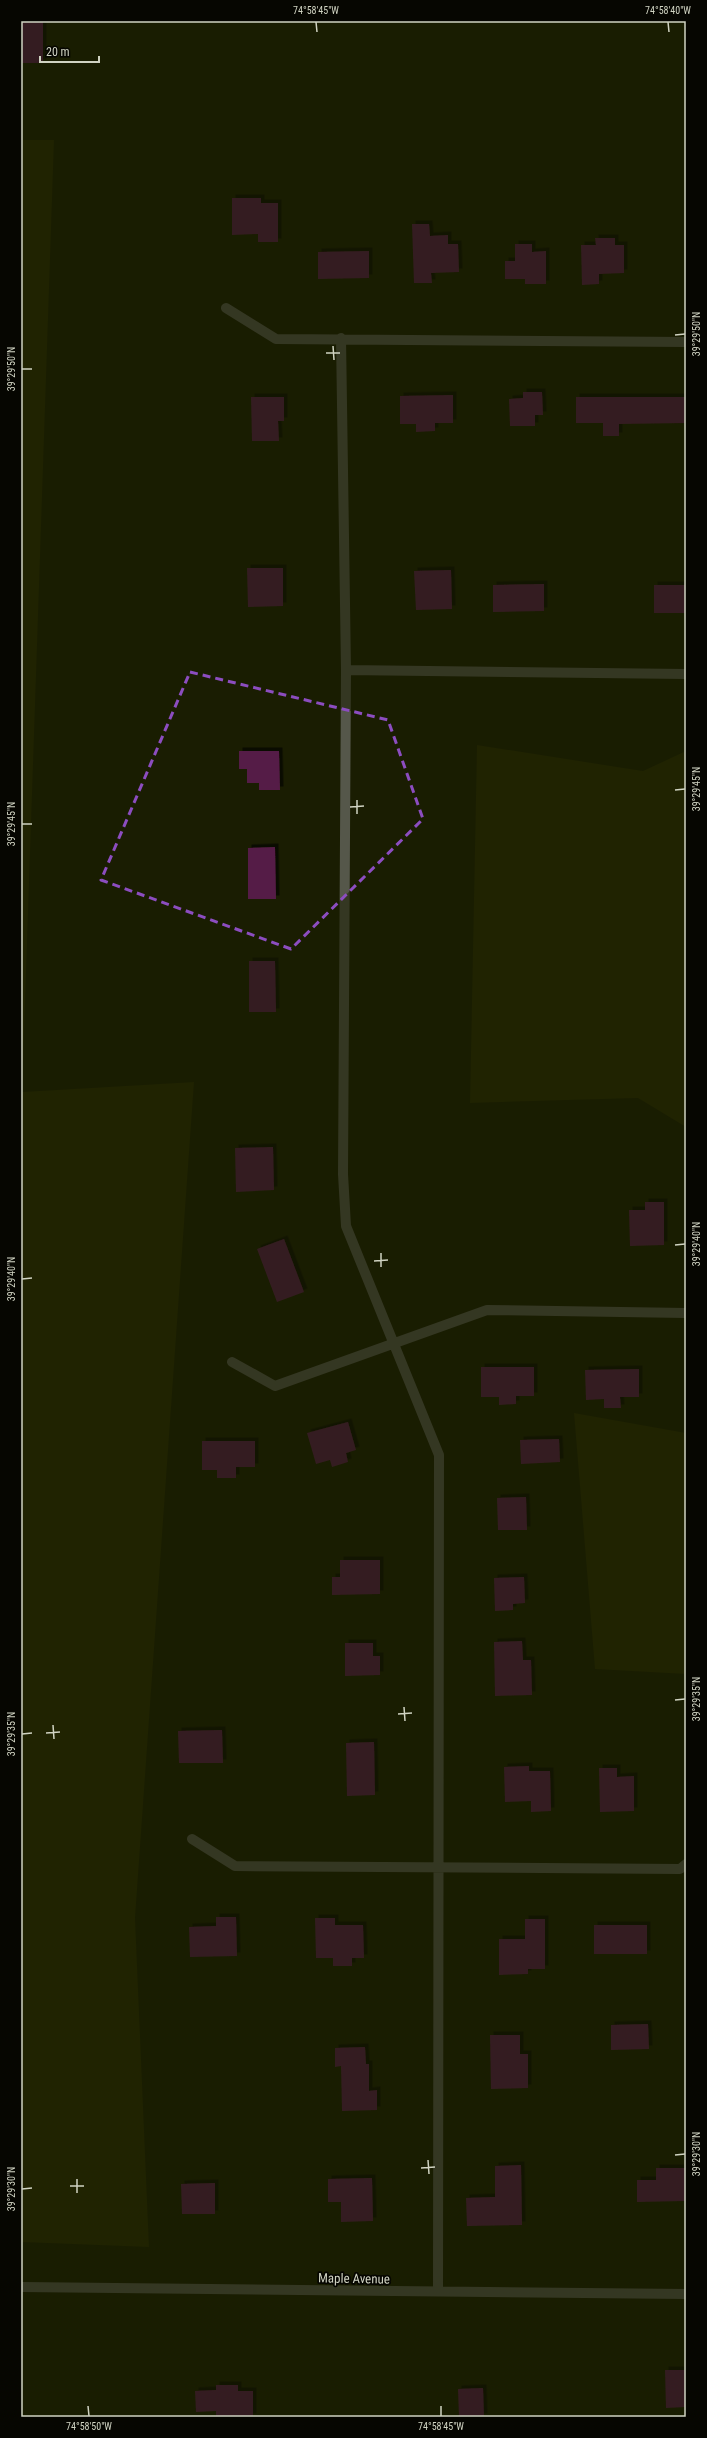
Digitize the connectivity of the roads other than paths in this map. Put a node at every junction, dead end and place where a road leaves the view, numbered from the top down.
1 (226, 308) dead end
2 (341, 338) junction
3 (686, 342) edge
4 (346, 670) junction
5 (686, 674) edge
6 (686, 1314) edge
7 (394, 1344) junction
8 (232, 1362) dead end
9 (192, 1839) dead end
10 (686, 1864) edge
11 (438, 1868) junction
12 (21, 2287) edge
13 (438, 2291) junction
14 (686, 2294) edge

1 - 2 street
2 - 3 street
2 - 4 street
4 - 5 street
4 - 7 street
6 - 7 street
7 - 8 street
7 - 11 street
9 - 11 street
10 - 11 street
11 - 13 street
12 - 13 street, Maple Avenue
13 - 14 street, Maple Avenue

